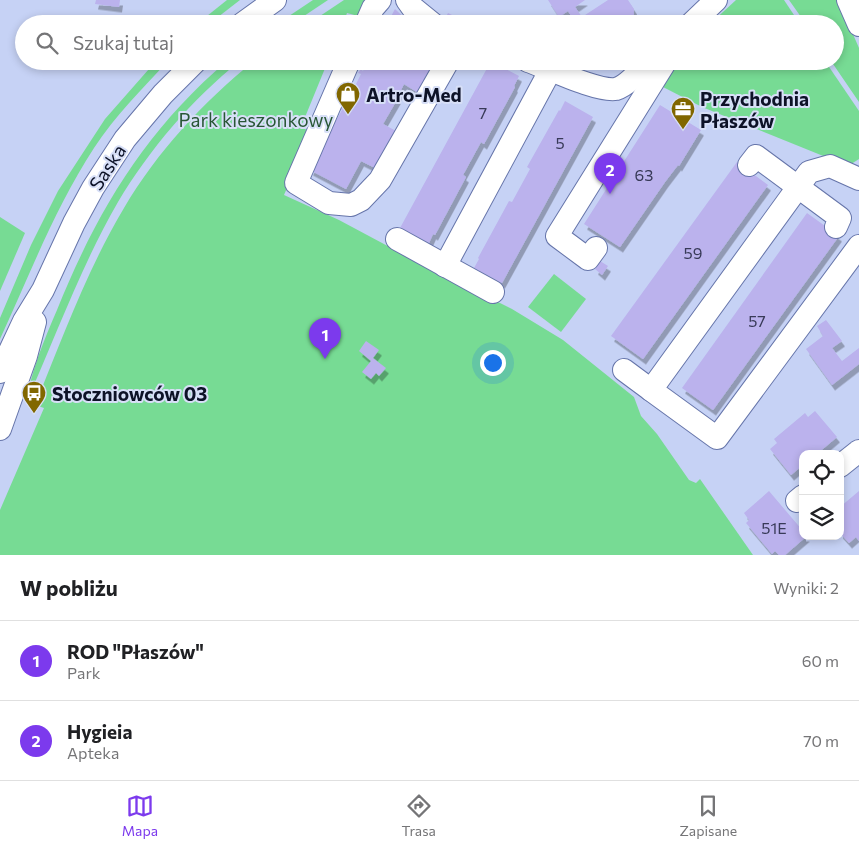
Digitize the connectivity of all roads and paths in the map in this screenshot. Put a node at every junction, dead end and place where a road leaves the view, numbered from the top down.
1 (275, 0) edge
2 (380, 0) edge
3 (407, 0) edge
4 (716, 0) edge
5 (848, 0) edge
6 (254, 15) edge
7 (370, 15) edge
8 (422, 15) edge
9 (700, 15) edge
10 (859, 25) edge
11 (187, 70) edge
12 (345, 70) edge
13 (443, 70) edge
14 (550, 70) edge
15 (554, 70) edge
16 (646, 70) edge
17 (660, 70) edge
18 (749, 165) dead end
19 (858, 177) edge
20 (798, 187) junction
21 (836, 227) dead end
22 (397, 239) dead end
23 (859, 246) edge
24 (596, 248) dead end
25 (445, 266) junction
26 (43, 290) junction
27 (492, 292) dead end
28 (624, 370) dead end
29 (0, 372) edge
30 (651, 390) junction
31 (0, 429) edge
32 (859, 451) edge
33 (844, 463) edge

1 - 6 street
2 - 7 street
3 - 8 street
4 - 9 street
5 - 10 street
11 - 26 street, Saska
12 - 13 street
14 - 25 street
15 - 16 street
17 - 24 street
18 - 20 street
19 - 20 street
20 - 21 street
20 - 30 street
22 - 25 street
23 - 30 street
25 - 27 street
26 - 29 street, Saska
26 - 31 street, Saska
28 - 30 street
32 - 33 street

